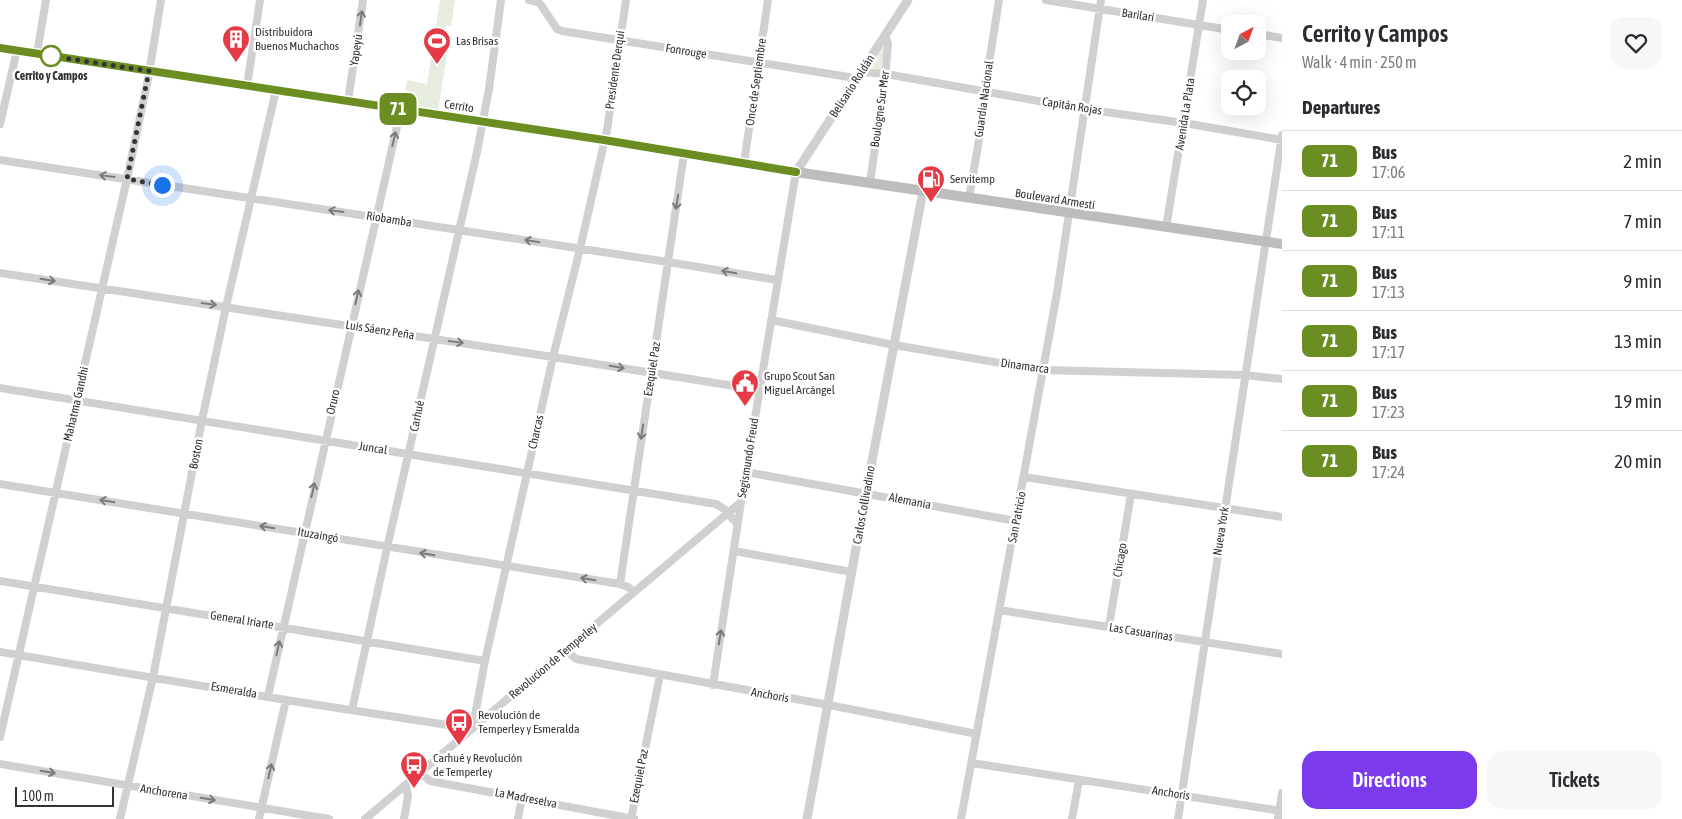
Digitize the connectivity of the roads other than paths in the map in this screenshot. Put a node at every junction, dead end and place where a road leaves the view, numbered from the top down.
1 (46, 0) edge
2 (161, 0) edge
3 (260, 0) edge
4 (363, 0) edge
5 (501, 0) edge
6 (529, 0) edge
7 (626, 0) edge
8 (768, 0) edge
9 (908, 0) edge
10 (999, 0) edge
11 (1046, 0) edge
12 (1101, 0) edge
13 (1203, 0) edge
14 (1099, 9) junction
15 (1199, 25) junction
16 (1221, 29) edge
17 (886, 35) junction
18 (1266, 35) edge
19 (1282, 38) edge
20 (620, 40) junction
21 (0, 48) edge
22 (17, 50) junction
23 (37, 53) junction
24 (759, 62) junction
25 (149, 71) junction
26 (862, 72) junction
27 (886, 74) junction
28 (855, 82) junction
29 (247, 86) junction
30 (276, 90) junction
31 (986, 91) junction
32 (348, 101) junction
33 (1084, 108) junction
34 (401, 109) junction
35 (483, 123) junction
36 (1184, 123) junction
37 (0, 124) edge
38 (1282, 138) edge
39 (604, 140) junction
40 (684, 154) junction
41 (0, 160) edge
42 (744, 163) junction
43 (796, 172) junction
44 (127, 179) junction
45 (870, 183) junction
46 (923, 191) junction
47 (250, 198) junction
48 (969, 198) junction
49 (1069, 214) junction
50 (375, 217) junction
51 (1166, 228) junction
52 (459, 230) junction
53 (1265, 242) junction
54 (1282, 244) edge
55 (580, 249) junction
56 (668, 262) junction
57 (0, 273) edge
58 (777, 280) junction
59 (101, 288) junction
60 (226, 307) junction
61 (771, 320) junction
62 (351, 326) junction
63 (434, 339) junction
64 (894, 344) junction
65 (553, 356) junction
66 (1042, 370) junction
67 (651, 372) junction
68 (1245, 375) junction
69 (1282, 379) edge
70 (0, 388) edge
71 (759, 390) junction
72 (77, 399) junction
73 (202, 420) junction
74 (325, 440) junction
75 (409, 454) junction
76 (746, 472) junction
77 (526, 473) junction
78 (1024, 477) junction
79 (0, 484) edge
80 (633, 491) junction
81 (56, 493) junction
82 (866, 493) junction
83 (1131, 494) junction
84 (740, 502) junction
85 (1225, 508) junction
86 (728, 512) junction
87 (185, 514) junction
88 (1282, 517) edge
89 (1016, 521) junction
90 (737, 524) junction
91 (304, 532) junction
92 (387, 548) junction
93 (734, 551) junction
94 (506, 566) junction
95 (852, 572) junction
96 (0, 581) edge
97 (620, 584) junction
98 (35, 586) junction
99 (634, 592) junction
100 (167, 608) junction
101 (999, 610) junction
102 (1109, 626) junction
103 (282, 627) junction
104 (366, 641) junction
105 (1204, 642) junction
106 (566, 650) junction
107 (0, 652) edge
108 (1282, 654) edge
109 (18, 655) junction
110 (485, 661) junction
111 (660, 675) junction
112 (152, 677) junction
113 (713, 685) junction
114 (268, 696) junction
115 (286, 700) junction
116 (829, 705) junction
117 (352, 710) junction
118 (478, 724) junction
119 (977, 734) junction
120 (464, 735) junction
121 (0, 736) edge
122 (972, 763) junction
123 (0, 764) edge
124 (420, 773) junction
125 (1080, 780) junction
126 (128, 785) junction
127 (406, 785) junction
128 (1282, 793) edge
129 (1182, 795) junction
130 (522, 798) junction
131 (261, 808) junction
132 (1281, 811) edge
133 (120, 819) edge
134 (259, 819) edge
135 (329, 819) edge
136 (365, 819) edge
137 (404, 819) edge
138 (518, 819) edge
139 (632, 819) edge
140 (808, 819) edge
141 (961, 819) edge
142 (1072, 819) edge
143 (1178, 819) edge
144 (1278, 819) edge

1 - 23 street
2 - 25 street, Mahatma Gandhi
3 - 29 street
32 -> 4 street, Yapeyú
5 - 35 street, Carhué
6 - 20 street, Fonrouge
7 - 20 street, Presidente Derqui
8 - 24 street, Once de Septiembre
9 - 17 street, Belisario Roldán
10 - 31 street, Guardia Nacional
11 - 14 street, Barilari
12 - 14 street, San Patricio
13 - 15 street, Avenida La Plata
14 - 15 street, Barilari
14 - 33 street, San Patricio
15 - 16 street, Barilari
15 - 36 street, Avenida La Plata
17 - 26 street, Belisario Roldán
17 - 27 street, Boulogne Sur Mer
18 - 19 street
20 - 24 street, Fonrouge
20 - 39 street, Presidente Derqui
21 - 22 main road, Cerrito
22 - 23 main road, Cerrito
22 - 37 street
23 - 25 main road, Cerrito
24 - 28 street, Fonrouge
24 - 42 street, Once de Septiembre
25 - 29 main road, Cerrito
25 - 44 street, Mahatma Gandhi
26 - 27 street, Capitán Rojas
26 - 28 street, Belisario Roldán
27 - 31 street, Capitán Rojas
27 - 45 street, Boulogne Sur Mer
28 - 43 street, Belisario Roldán
29 - 30 main road, Cerrito
30 - 32 main road, Cerrito
30 - 47 street, Boston
31 - 33 street, Capitán Rojas
31 - 48 street, Guardia Nacional
32 - 34 main road, Cerrito
33 - 36 street, Capitán Rojas
33 - 49 street, San Patricio
34 - 35 main road, Cerrito
50 -> 34 street, Oruro
35 - 39 main road, Cerrito
35 - 52 street, Carhué
36 - 38 street, Capitán Rojas
36 - 51 street, Avenida La Plata
38 - 53 street, Nueva York
39 - 40 main road, Cerrito
39 - 55 street, Charcas
40 - 42 main road, Cerrito
40 -> 56 street, Ezequiel Paz
44 -> 41 street, Riobamba
42 - 43 main road, Cerrito
43 - 45 main road, Boulevard Armesti
43 - 58 street, Segismundo Freud
44 - 47 street, Riobamba
44 - 59 street, Mahatma Gandhi
45 - 46 main road, Boulevard Armesti
46 - 48 main road, Boulevard Armesti
46 - 64 street, Carlos Collivadino
50 -> 47 street, Riobamba
47 - 60 street, Boston
48 - 49 main road, Boulevard Armesti
49 - 51 main road, Boulevard Armesti
49 - 66 street, San Patricio
50 - 52 street, Riobamba
62 -> 50 street, Oruro
51 - 53 main road, Boulevard Armesti
55 -> 52 street, Riobamba
52 - 63 street, Carhué
53 - 54 main road, Boulevard Armesti
53 - 68 street, Nueva York
55 - 56 street, Riobamba
55 - 65 street, Charcas
58 -> 56 street, Riobamba
56 - 67 street, Ezequiel Paz
57 -> 59 street, Luis Sáenz Peña
58 - 61 street, Segismundo Freud
59 -> 60 street, Luis Sáenz Peña
59 - 72 street, Mahatma Gandhi
60 - 62 street, Luis Sáenz Peña
60 - 73 street, Boston
61 - 64 street, Dinamarca
61 - 71 street, Segismundo Freud
62 - 63 street, Luis Sáenz Peña
62 - 74 street, Oruro
63 -> 65 street, Luis Sáenz Peña
63 - 75 street, Carhué
64 - 66 street, Dinamarca
64 - 82 street, Carlos Collivadino
65 -> 67 street, Luis Sáenz Peña
65 - 77 street, Charcas
66 - 68 street, Dinamarca
66 - 78 street, San Patricio
67 - 71 street, Luis Sáenz Peña
67 -> 80 street, Ezequiel Paz
68 - 69 street, Dinamarca
68 - 85 street, Nueva York
70 - 72 street, Juncal
71 - 76 street, Segismundo Freud
72 - 73 street, Juncal
72 - 81 street, Mahatma Gandhi
73 - 74 street, Juncal
73 - 87 street, Boston
74 - 75 street, Juncal
91 -> 74 street, Oruro
75 - 77 street, Juncal
75 - 92 street, Carhué
76 - 82 street, Alemania
76 - 84 street, Segismundo Freud
77 - 80 street, Juncal
77 - 94 street, Charcas
78 - 83 street
78 - 89 street, San Patricio
79 - 81 street, Ituzaingó
80 - 86 street, Juncal
80 - 97 street, Ezequiel Paz
87 -> 81 street, Ituzaingó
81 - 98 street, Mahatma Gandhi
82 - 89 street, Alemania
82 - 95 street, Carlos Collivadino
83 - 85 street
83 - 102 street, Chicago
84 - 86 street, Revolucion de Temperley
84 - 90 street, Segismundo Freud
85 - 88 street
85 - 105 street, Nueva York
86 - 90 street, Juncal
86 - 99 street, Revolucion de Temperley
91 -> 87 street, Ituzaingó
87 - 100 street, Boston
89 - 101 street, San Patricio
90 - 93 street, Segismundo Freud
91 - 92 street, Ituzaingó
91 - 103 street, Oruro
94 -> 92 street, Ituzaingó
92 - 104 street, Carhué
93 - 95 street
113 -> 93 street, Segismundo Freud
97 -> 94 street, Ituzaingó
94 - 110 street, Charcas
95 - 116 street, Carlos Collivadino
96 - 98 street, General Iriarte
97 - 99 street, Ituzaingó
98 - 100 street, General Iriarte
98 - 109 street, Mahatma Gandhi
99 - 106 street, Revolucion de Temperley
100 - 103 street, General Iriarte
100 - 112 street, Boston
101 - 102 street, Las Casuarinas
101 - 119 street, San Patricio
102 - 105 street, Las Casuarinas
103 - 104 street, General Iriarte
114 -> 103 street, Oruro
104 - 110 street, General Iriarte
104 - 117 street, Carhué
105 - 108 street, Las Casuarinas
105 - 129 street, Nueva York
106 - 111 street, Anchoris
106 - 118 street, Revolucion de Temperley
107 - 109 street, Esmeralda
109 - 112 street, Esmeralda
109 - 121 street, Mahatma Gandhi
110 - 118 street, Charcas
111 - 113 street, Anchoris
111 - 139 street, Ezequiel Paz
112 - 114 street, Esmeralda
112 - 126 street, Boston
113 - 116 street, Anchoris
114 - 115 street, Esmeralda
115 - 117 street, Esmeralda
131 -> 115 street
116 - 119 street, Anchoris
116 - 140 street, Carlos Collivadino
117 - 120 street, Esmeralda
118 - 120 street, Revolucion de Temperley
119 - 122 street, San Patricio
120 - 124 street, Revolucion de Temperley
122 - 125 street, Anchoris
122 - 141 street, San Patricio
123 -> 126 street, Anchorena
124 - 127 street, Revolucion de Temperley
124 - 130 street, La Madreselva
125 - 129 street, Anchoris
125 - 142 street
126 -> 131 street, Anchorena
126 - 133 street, Boston
127 - 136 street, Revolucion de Temperley
127 - 137 street
128 - 132 street
129 - 132 street, Anchoris
129 - 143 street, Nueva York
130 - 138 street
130 - 139 street, La Madreselva
131 - 134 street
131 - 135 street, Anchorena
132 - 144 street

